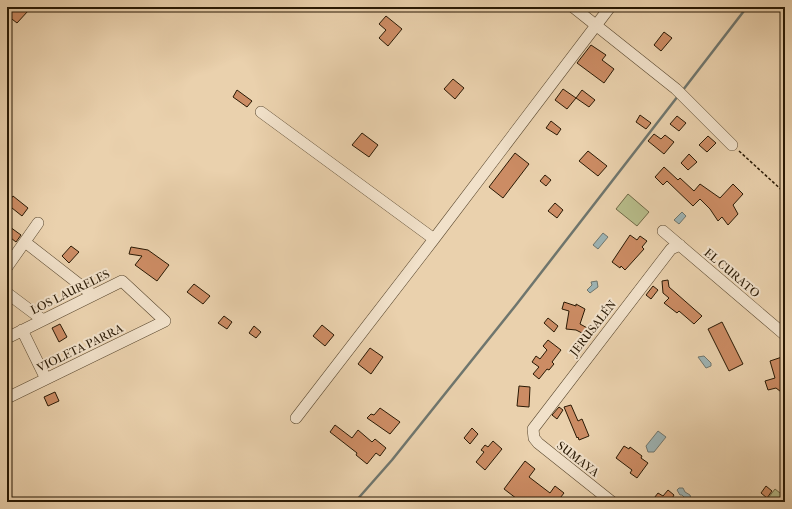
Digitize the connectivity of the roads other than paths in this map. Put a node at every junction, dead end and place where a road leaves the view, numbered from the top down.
1 (573, 7) edge
2 (610, 7) edge
3 (596, 25) junction
4 (260, 112) dead end
5 (732, 145) road end
6 (38, 223) dead end
7 (662, 231) dead end
8 (434, 239) junction
9 (25, 242) junction
10 (680, 245) junction
11 (7, 266) edge
12 (7, 293) edge
13 (93, 295) junction
14 (43, 320) junction
15 (165, 321) joint
16 (22, 330) junction
17 (785, 335) edge
18 (7, 338) edge
19 (46, 379) junction
20 (7, 398) edge
21 (296, 418) dead end
22 (532, 432) joint
23 (612, 502) edge

1 - 3 street
2 - 3 street
3 - 5 street
3 - 8 street
4 - 8 street
6 - 9 street
7 - 10 street, EL CURATO
8 - 21 street
9 - 11 street
9 - 13 street
10 - 17 street, EL CURATO
10 - 22 street, JERUSALÉN
12 - 14 street
13 - 14 street, LOS LAURELES
13 - 15 street, LOS LAURELES
14 - 16 street, LOS LAURELES
15 - 19 street, VIOLETA PARRA
16 - 18 street, LOS LAURELES
16 - 19 street
19 - 20 street, VIOLETA PARRA
22 - 23 street, SUMAYA

